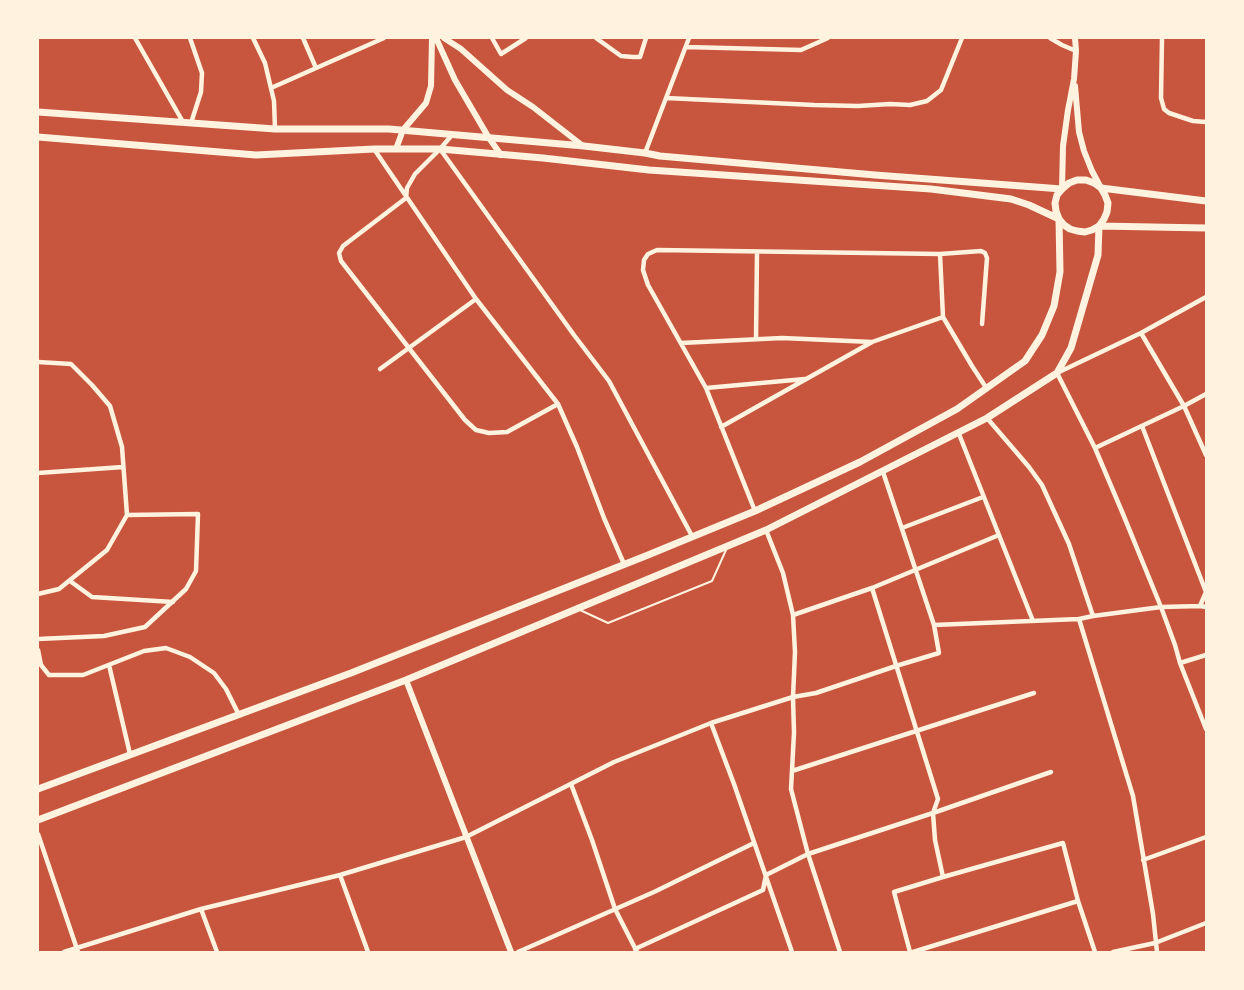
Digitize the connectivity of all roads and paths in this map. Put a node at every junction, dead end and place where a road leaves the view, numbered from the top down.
1 (135, 38) edge
2 (190, 38) edge
3 (253, 38) edge
4 (303, 38) edge
5 (384, 38) edge
6 (434, 38) edge
7 (444, 38) edge
8 (492, 38) edge
9 (526, 38) edge
10 (599, 38) edge
11 (646, 38) edge
12 (689, 38) edge
13 (828, 38) edge
14 (962, 38) edge
15 (1050, 38) edge
16 (1075, 38) edge
17 (1162, 38) edge
18 (686, 46) junction
19 (1076, 51) junction
20 (316, 68) junction
21 (1074, 79) junction
22 (271, 88) junction
23 (666, 98) junction
24 (38, 112) edge
25 (187, 122) junction
26 (1206, 122) edge
27 (275, 129) junction
28 (403, 130) junction
29 (452, 135) junction
30 (38, 136) edge
31 (489, 138) junction
32 (584, 146) junction
33 (396, 148) junction
34 (374, 149) junction
35 (440, 149) junction
36 (645, 153) junction
37 (501, 155) junction
38 (1101, 188) junction
39 (1062, 189) junction
40 (406, 198) junction
41 (1206, 201) edge
42 (1059, 219) junction
43 (1099, 226) junction
44 (1206, 228) edge
45 (757, 252) junction
46 (940, 254) junction
47 (1206, 297) edge
48 (476, 299) junction
49 (943, 316) junction
50 (982, 324) dead end
51 (1141, 333) junction
52 (756, 339) junction
53 (872, 342) junction
54 (681, 343) junction
55 (409, 348) junction
56 (38, 362) edge
57 (380, 369) dead end
58 (1057, 373) junction
59 (809, 378) junction
60 (706, 388) junction
61 (987, 389) junction
62 (1206, 394) edge
63 (558, 404) junction
64 (1184, 406) junction
65 (987, 418) junction
66 (1142, 426) junction
67 (721, 427) junction
68 (959, 434) junction
69 (1095, 447) junction
70 (1206, 456) edge
71 (123, 467) junction
72 (883, 472) junction
73 (38, 473) edge
74 (983, 497) junction
75 (755, 511) junction
76 (127, 515) junction
77 (902, 528) junction
78 (766, 530) junction
79 (999, 535) junction
80 (692, 536) junction
81 (727, 546) junction
82 (624, 564) junction
83 (915, 570) junction
84 (70, 581) junction
85 (872, 588) junction
86 (38, 594) edge
87 (173, 602) junction
88 (1200, 606) junction
89 (1206, 607) edge
90 (1161, 608) junction
91 (577, 609) junction
92 (793, 615) junction
93 (1093, 616) junction
94 (1079, 619) junction
95 (1033, 621) junction
96 (934, 625) junction
97 (38, 639) edge
98 (38, 650) edge
99 (1206, 655) edge
100 (1180, 663) junction
101 (109, 665) junction
102 (896, 666) junction
103 (406, 680) junction
104 (1034, 693) dead end
105 (793, 697) junction
106 (239, 715) junction
107 (711, 723) junction
108 (1206, 729) edge
109 (917, 732) junction
110 (130, 754) junction
111 (792, 771) junction
112 (1051, 772) dead end
113 (571, 784) junction
114 (38, 789) edge
115 (933, 813) junction
116 (38, 820) edge
117 (38, 834) edge
118 (466, 837) junction
119 (1206, 837) edge
120 (754, 843) junction
121 (808, 854) junction
122 (1143, 860) junction
123 (340, 875) junction
124 (766, 875) junction
125 (943, 877) junction
126 (1078, 901) junction
127 (201, 909) junction
128 (615, 909) junction
129 (1206, 923) edge
130 (1155, 943) junction
131 (77, 951) edge
132 (636, 951) edge
133 (64, 952) edge
134 (217, 952) edge
135 (368, 952) edge
136 (511, 952) edge
137 (518, 952) edge
138 (792, 952) edge
139 (840, 952) edge
140 (912, 952) edge
141 (1095, 952) edge
142 (1113, 952) edge
143 (1157, 952) edge

1 - 25 street
2 - 25 street
3 - 22 street
4 - 20 street
5 - 20 street
6 - 28 street
6 - 31 street
7 - 32 street
8 - 9 street
10 - 11 street
12 - 18 street
13 - 18 street
14 - 23 street
15 - 19 street
16 - 19 street
17 - 26 street
18 - 23 street
19 - 21 street
20 - 22 street
21 - 38 street
21 - 39 street
22 - 27 street
23 - 36 street
24 - 25 main road
25 - 27 main road
27 - 28 main road
28 - 29 main road
28 - 33 street
29 - 31 main road
29 - 35 street
30 - 34 main road
31 - 32 main road
31 - 37 street
32 - 36 main road
33 - 34 main road
33 - 35 main road
34 - 40 street
35 - 37 main road
35 - 40 street
35 - 80 street
36 - 39 main road
37 - 42 main road
38 - 39 main road
38 - 41 main road
38 - 43 main road
39 - 42 main road
40 - 48 street
40 - 55 street
42 - 43 main road
42 - 61 main road
43 - 44 main road
43 - 58 main road
45 - 46 street
45 - 52 street
45 - 54 street
46 - 49 street
46 - 50 street
47 - 51 street
48 - 55 street
48 - 63 street
49 - 53 street
49 - 61 street
51 - 58 street
51 - 64 street
52 - 53 street
52 - 54 street
53 - 59 street
54 - 60 street
55 - 57 street
55 - 63 street
56 - 71 street
58 - 65 main road
58 - 69 street
59 - 60 street
59 - 67 street
60 - 67 street
61 - 75 main road
62 - 64 street
63 - 82 street
64 - 66 street
64 - 70 street
65 - 68 main road
65 - 93 street
66 - 69 street
66 - 88 street
67 - 75 street
68 - 72 main road
68 - 74 street
69 - 90 street
71 - 73 street
71 - 76 street
72 - 77 street
72 - 78 main road
74 - 77 street
74 - 79 street
75 - 80 main road
76 - 84 street
76 - 87 street
77 - 83 street
78 - 81 main road
78 - 92 street
79 - 83 street
79 - 95 street
80 - 82 main road
81 - 91 main road
81 - 91 lane
82 - 106 main road
83 - 85 street
83 - 96 street
84 - 86 street
84 - 87 street
85 - 92 street
85 - 102 street
87 - 97 street
88 - 89 street
88 - 90 street
90 - 93 street
90 - 100 street
91 - 103 main road
92 - 105 street
93 - 94 street
94 - 95 street
94 - 122 street
95 - 96 street
96 - 102 street
98 - 101 street
99 - 100 street
100 - 108 street
101 - 106 street
101 - 110 street
102 - 105 street
102 - 109 street
103 - 116 main road
103 - 118 street
104 - 109 street
105 - 107 street
105 - 111 street
106 - 110 main road
107 - 113 street
107 - 120 street
109 - 111 street
109 - 115 street
110 - 114 main road
111 - 121 street
112 - 115 street
113 - 118 street
113 - 128 street
115 - 121 street
115 - 125 street
117 - 131 street
118 - 123 street
118 - 136 street
119 - 122 street
120 - 124 street
120 - 128 street
121 - 124 street
121 - 139 street
122 - 130 street
123 - 127 street
123 - 135 street
124 - 132 street
124 - 138 street
125 - 126 street
125 - 140 street
126 - 140 street
126 - 141 street
127 - 131 street
127 - 134 street
128 - 132 street
128 - 137 street
129 - 130 street
130 - 142 street
130 - 143 street
131 - 133 street

